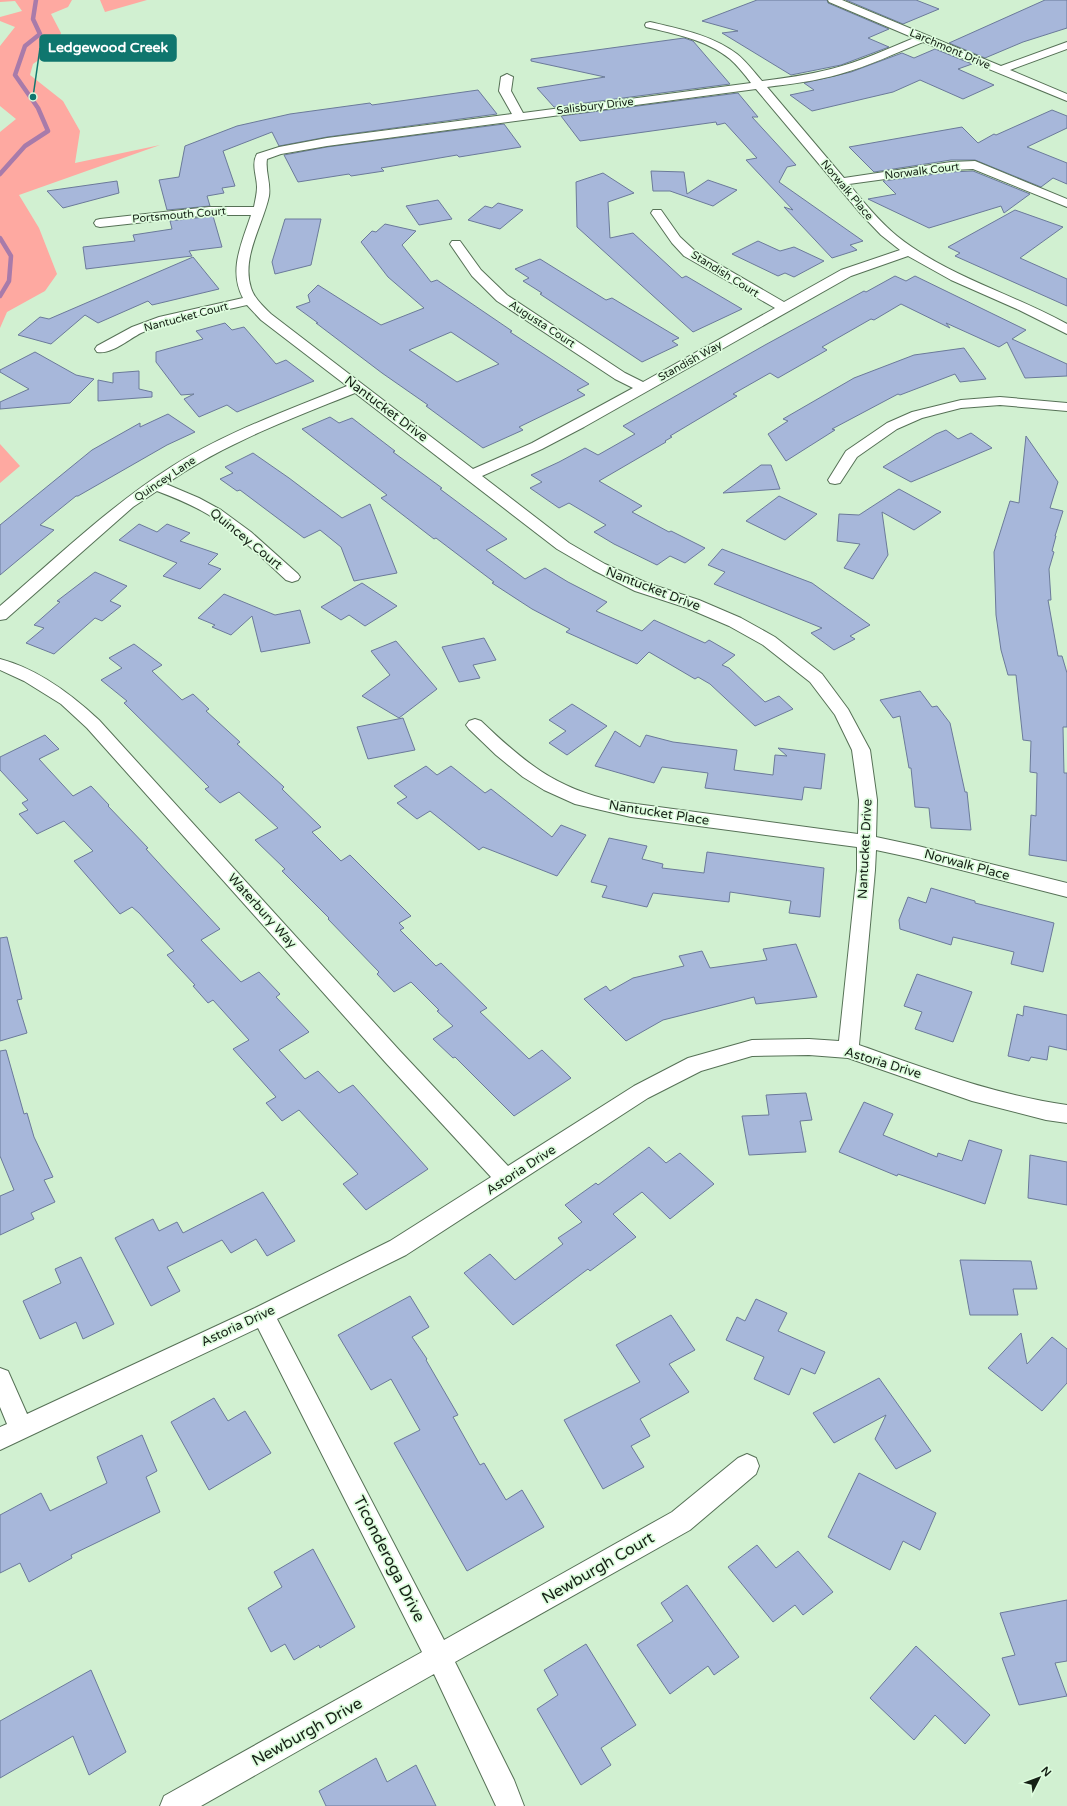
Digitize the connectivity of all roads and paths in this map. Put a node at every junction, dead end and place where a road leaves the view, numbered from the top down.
1 (833, 0) edge
2 (650, 25) dead end
3 (923, 38) junction
4 (1067, 45) edge
5 (1001, 70) junction
6 (507, 76) dead end
7 (760, 85) junction
8 (1067, 98) edge
9 (519, 116) junction
10 (261, 157) joint
11 (841, 182) junction
12 (1067, 203) edge
13 (258, 211) junction
14 (657, 213) dead end
15 (100, 223) dead end
16 (456, 244) dead end
17 (909, 251) junction
18 (251, 300) junction
19 (785, 308) junction
20 (1067, 330) edge
21 (102, 350) dead end
22 (357, 387) junction
23 (642, 387) junction
24 (1067, 407) edge
25 (473, 475) junction
26 (834, 480) dead end
27 (154, 484) junction
28 (292, 577) dead end
29 (0, 615) edge
30 (0, 664) edge
31 (475, 725) dead end
32 (867, 842) junction
33 (1067, 890) edge
34 (848, 1050) junction
35 (1067, 1114) edge
36 (507, 1179) junction
37 (263, 1315) junction
38 (0, 1380) edge
39 (10, 1434) edge
40 (747, 1466) dead end
41 (439, 1657) junction
42 (174, 1806) edge
43 (510, 1806) edge

1 - 3 street, Larchmont Drive
2 - 7 street, Norwalk Place
3 - 5 street, Larchmont Drive
3 - 7 street, Salisbury Drive
4 - 5 street
5 - 8 street, Larchmont Drive
6 - 9 street
7 - 9 street, Salisbury Drive
7 - 11 street, Norwalk Place
9 - 10 street, Salisbury Drive
10 - 13 street, Nantucket Drive
11 - 12 street, Norwalk Court
11 - 17 street, Norwalk Place
13 - 15 street, Portsmouth Court
13 - 18 street, Nantucket Drive
14 - 19 street, Standish Court
16 - 23 street, Augusta Court
17 - 19 street, Standish Way
17 - 20 street, Norwalk Place
18 - 21 street, Nantucket Court
18 - 22 street, Nantucket Drive
19 - 23 street, Standish Way
22 - 25 street, Nantucket Drive
22 - 27 street, Quincey Lane
23 - 25 street, Standish Way
24 - 26 street
25 - 32 street, Nantucket Drive
27 - 28 street, Quincey Court
27 - 29 street, Quincey Lane
30 - 36 street, Waterbury Way
31 - 32 street, Nantucket Place
32 - 33 street, Norwalk Place
32 - 34 street, Nantucket Drive
34 - 35 street, Astoria Drive
34 - 36 street, Astoria Drive
36 - 37 street, Astoria Drive
37 - 39 street, Astoria Drive
37 - 41 street, Ticonderoga Drive
38 - 39 street
40 - 41 street, Newburgh Court
41 - 42 street, Newburgh Drive
41 - 43 street, Ticonderoga Drive

